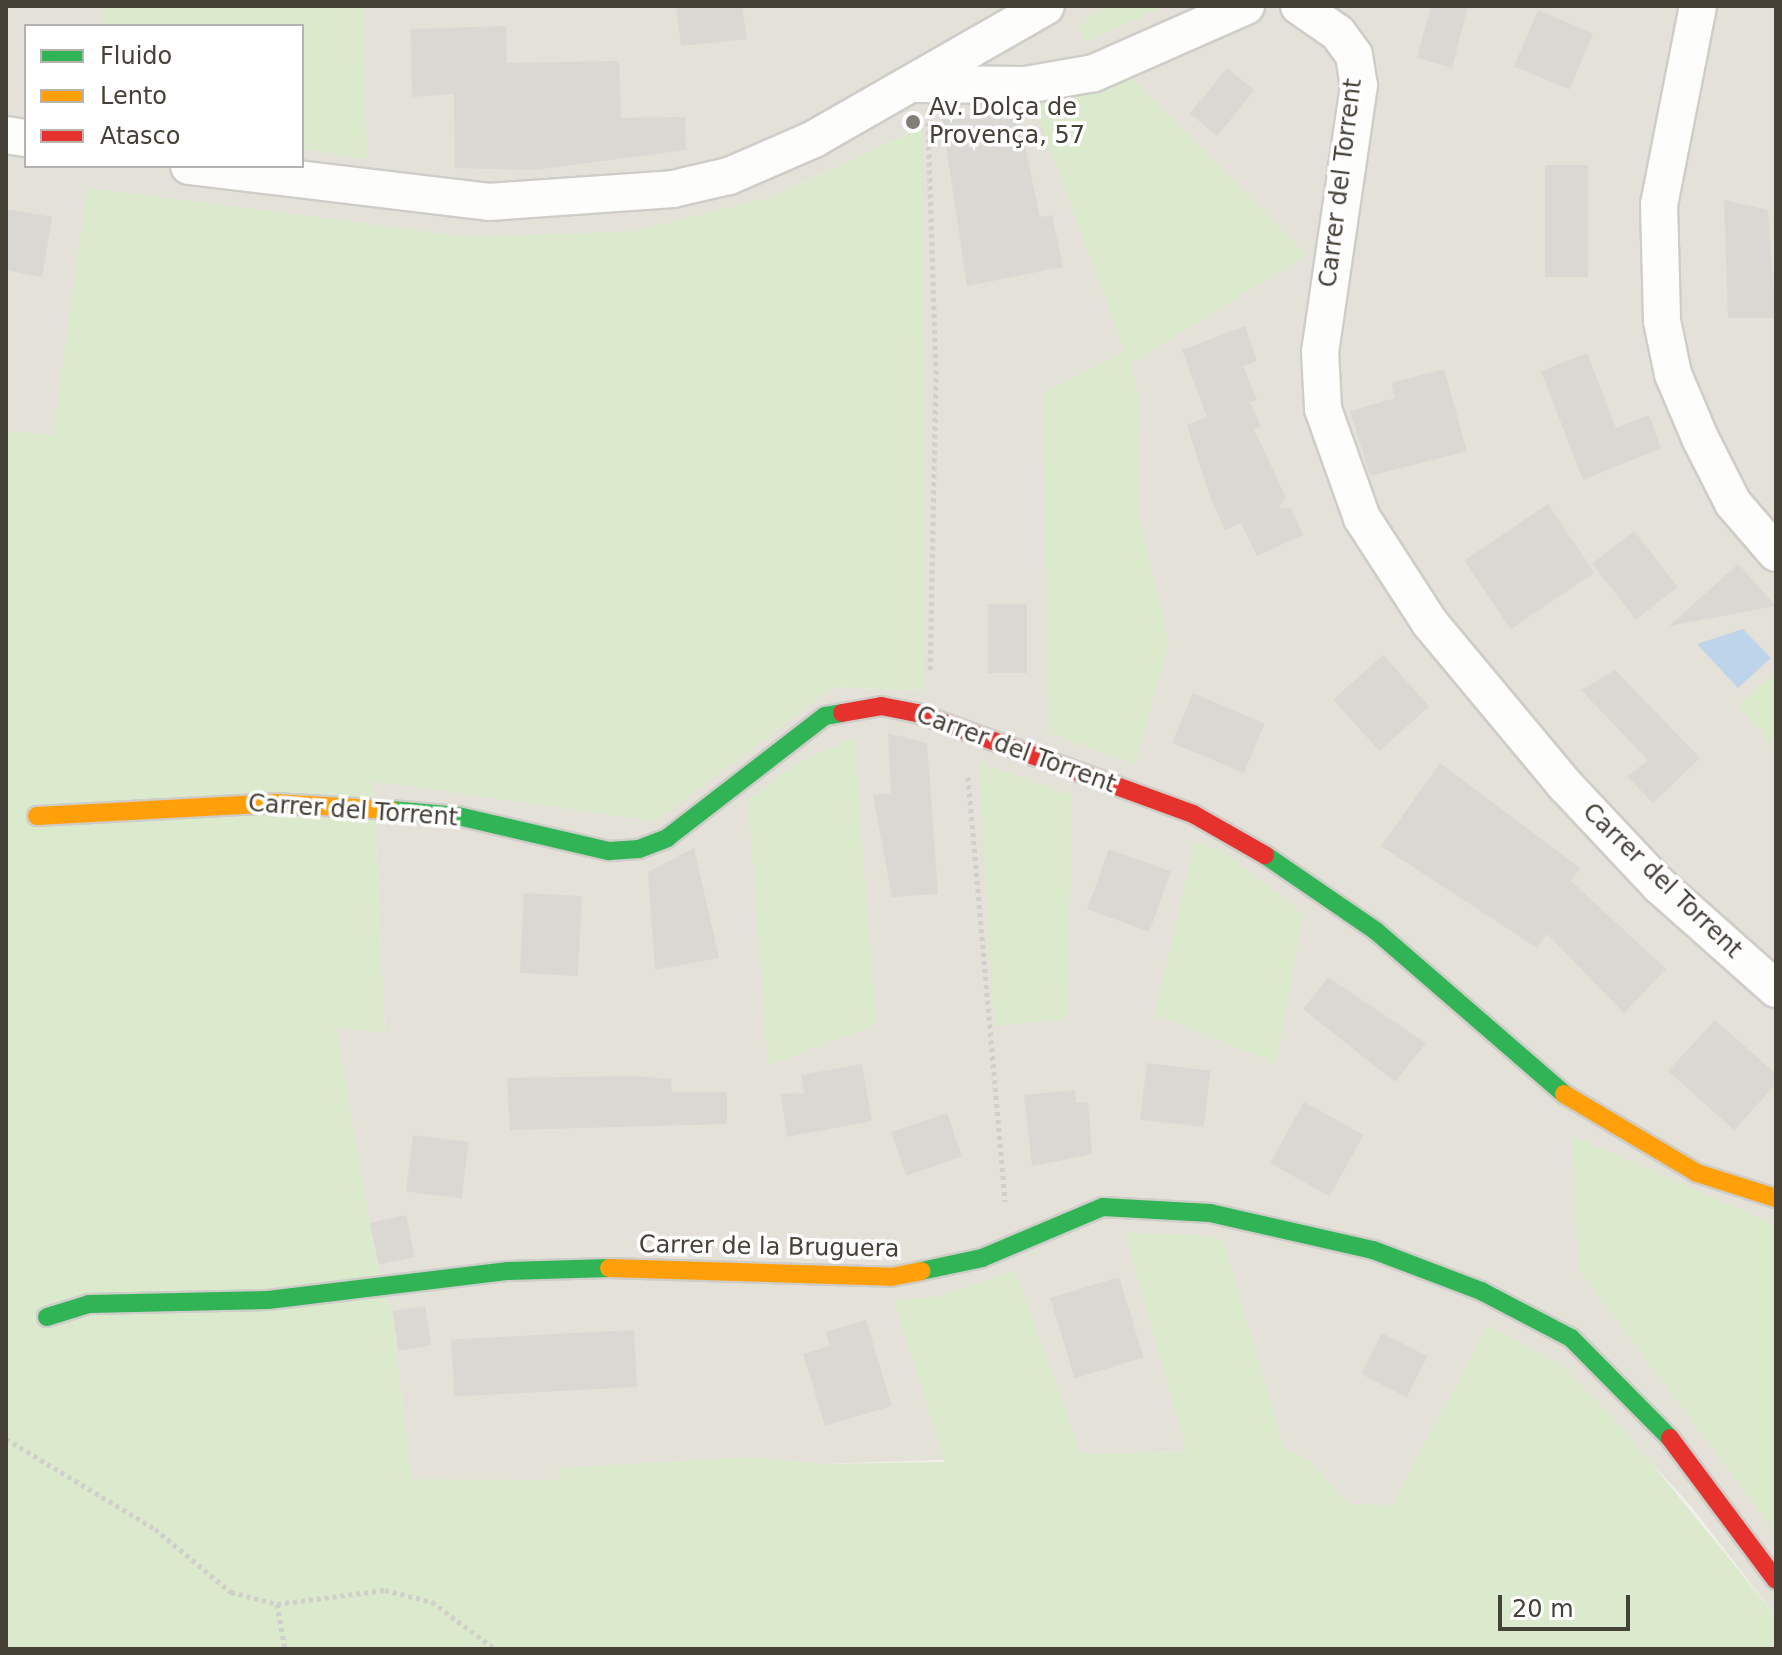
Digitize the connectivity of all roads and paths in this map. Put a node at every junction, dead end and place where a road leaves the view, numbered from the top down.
1 (1046, 6) edge
2 (1246, 6) edge
3 (1299, 6) edge
4 (1698, 6) edge
5 (916, 84) junction
6 (204, 168) edge
7 (1776, 553) edge
8 (929, 717) junction
9 (965, 728) junction
10 (37, 816) dead end
11 (1776, 989) edge
12 (1776, 1198) edge
13 (1009, 1246) junction
14 (47, 1317) dead end
15 (6, 1439) edge
16 (1776, 1580) edge
17 (277, 1604) junction
18 (285, 1649) edge
19 (495, 1649) edge

1 - 5 street
2 - 5 street
3 - 11 street, Carrer del Torrent
4 - 7 street
5 - 6 street
5 - 8 path
8 - 9 street, Carrer del Torrent
8 - 10 street, Carrer del Torrent
9 - 12 street, Carrer del Torrent
9 - 13 path
13 - 14 street, Carrer de la Bruguera
13 - 16 street, Carrer de la Bruguera
15 - 17 path
17 - 18 path
17 - 19 path

